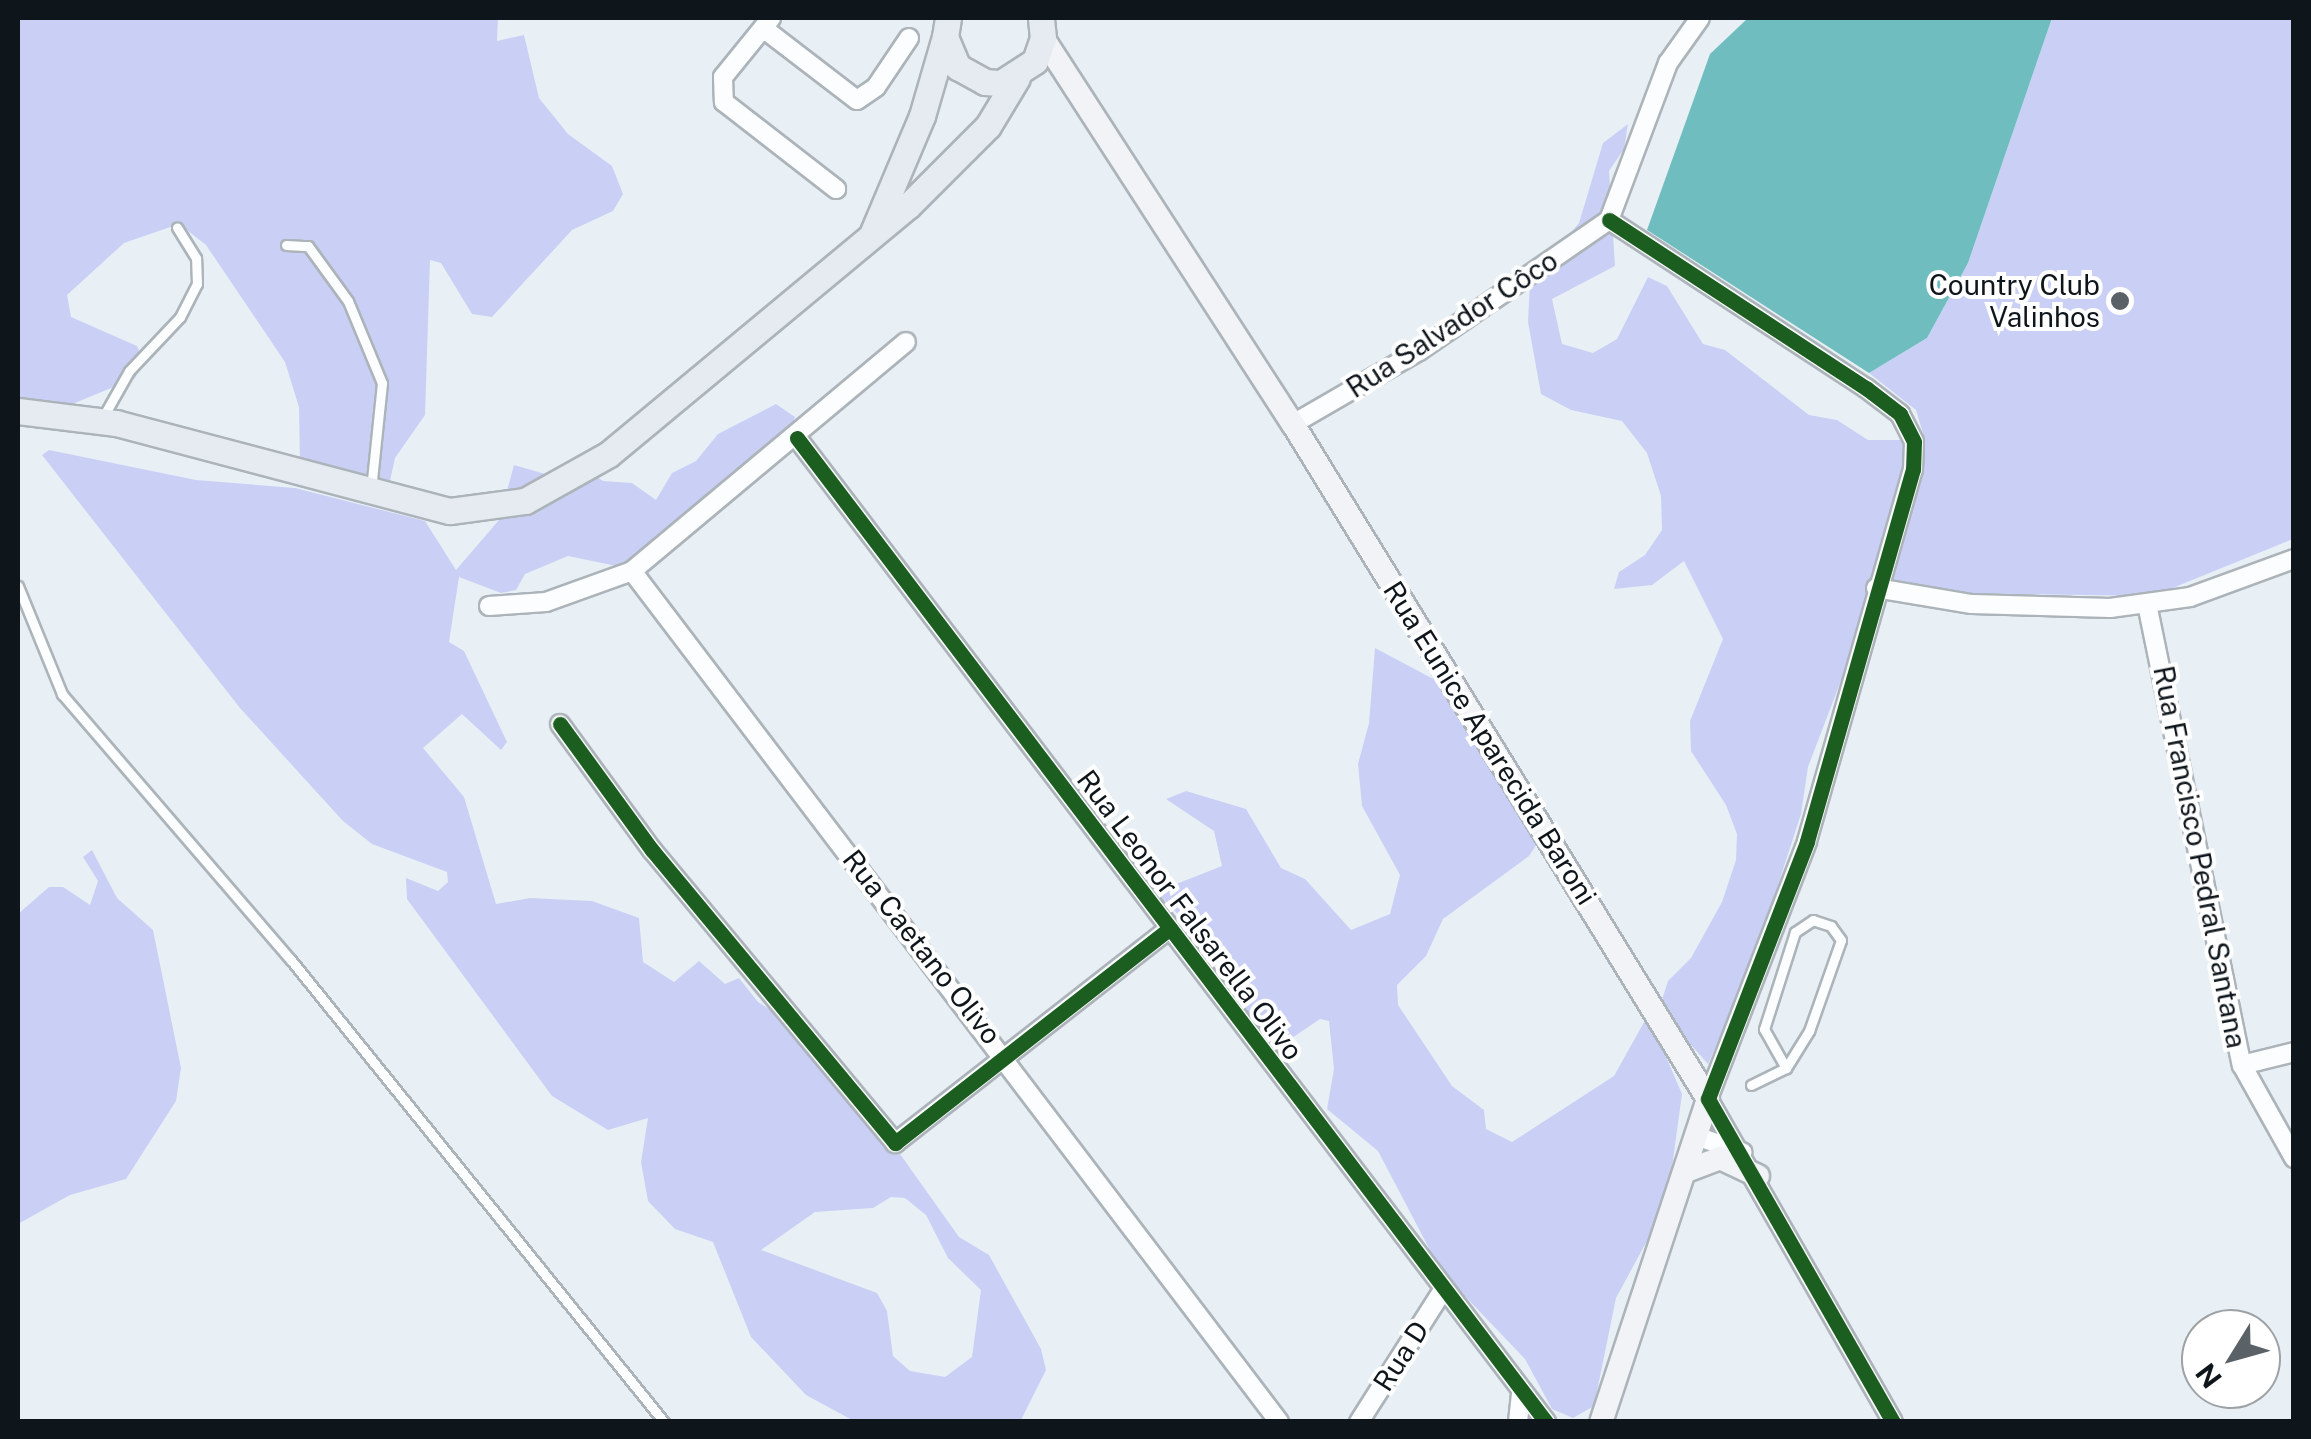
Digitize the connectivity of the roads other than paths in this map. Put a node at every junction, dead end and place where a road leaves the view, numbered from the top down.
1 (1700, 18) edge
2 (767, 22) edge
3 (947, 27) edge
4 (908, 38) dead end
5 (1040, 40) edge
6 (836, 189) dead end
7 (1609, 220) junction
8 (177, 228) dead end
9 (871, 237) junction
10 (286, 245) dead end
11 (906, 342) dead end
12 (18, 411) edge
13 (102, 420) junction
14 (1293, 424) junction
15 (797, 438) junction
16 (370, 492) junction
17 (2294, 559) edge
18 (632, 571) junction
19 (18, 586) edge
20 (1876, 588) junction
21 (2147, 604) junction
22 (489, 606) dead end
23 (560, 724) dead end
24 (1170, 928) junction
25 (2294, 1052) edge
26 (1007, 1056) junction
27 (2242, 1066) junction
28 (1786, 1068) junction
29 (1750, 1085) dead end
30 (1708, 1099) junction
31 (1699, 1137) junction
32 (1743, 1152) junction
33 (2294, 1158) edge
34 (1688, 1170) junction
35 (1758, 1176) junction
36 (1444, 1290) junction
37 (1521, 1392) junction
38 (664, 1422) edge
39 (1279, 1422) edge
40 (1359, 1422) edge
41 (1518, 1422) edge
42 (1546, 1422) edge
43 (1601, 1422) edge
44 (1892, 1422) edge

1 - 7 street
2 - 4 street
2 - 6 street
3 - 5 main road
3 - 9 main road
5 - 9 main road
5 - 14 main road, Rua Eunice Aparecida Baroni
7 - 14 street, Rua Salvador Côco
7 - 20 street
8 - 13 lane
9 - 16 main road
10 - 16 lane
11 - 15 street
12 - 13 main road
13 - 16 main road
14 - 30 main road, Rua Eunice Aparecida Baroni
15 - 18 street
15 - 24 street, Rua Leonor Falsarella Olivo
17 - 21 street
18 - 22 street
18 - 26 street, Rua Caetano Olivo
19 - 38 lane
20 - 21 street
20 - 30 street
21 - 27 street, Rua Francisco Pedral Santana
23 - 26 street
24 - 26 street
24 - 36 street, Rua Leonor Falsarella Olivo
25 - 27 street
26 - 39 street, Rua Caetano Olivo
27 - 33 street, Rua Francisco Pedral Santana
28 - 28 lane
28 - 29 lane
30 - 31 main road
30 - 32 street, Rua Eunice Aparecida Baroni
31 - 32 street
31 - 34 main road
32 - 35 street, Rua Eunice Aparecida Baroni
34 - 35 main road
34 - 43 main road
35 - 44 street, Rua Eunice Aparecida Baroni
36 - 37 street, Rua Leonor Falsarella Olivo
36 - 40 street, Rua D
37 - 41 street
37 - 42 street, Rua Leonor Falsarella Olivo

